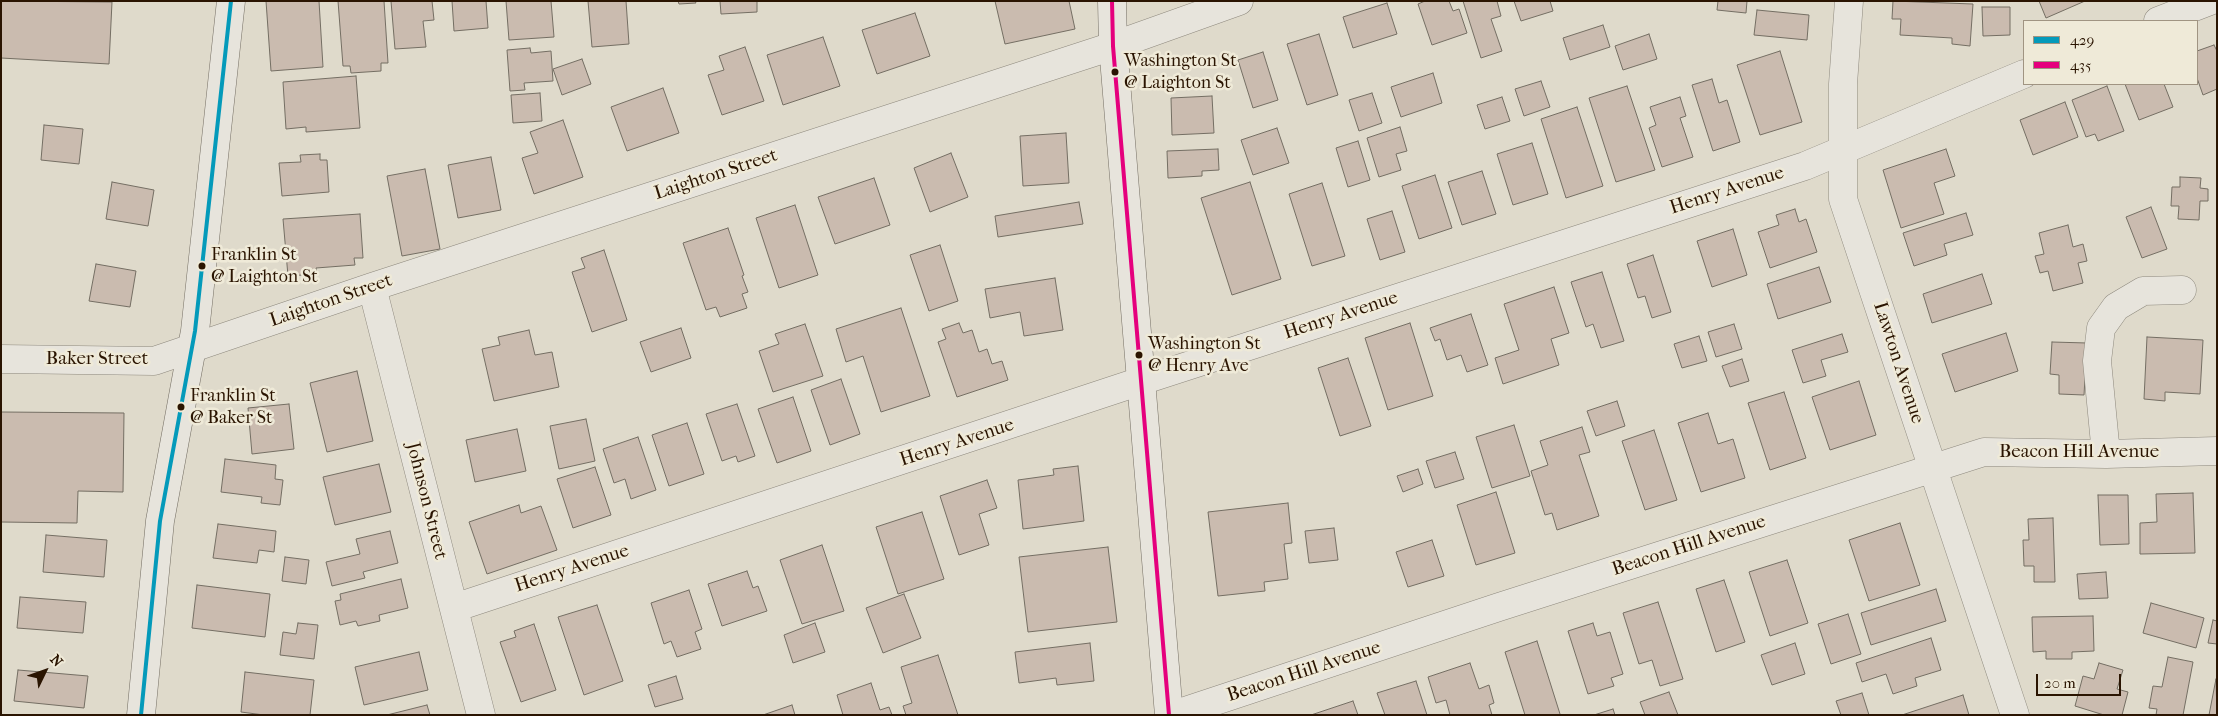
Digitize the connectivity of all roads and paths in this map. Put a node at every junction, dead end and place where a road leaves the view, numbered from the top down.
1 (231, 1) edge
2 (1112, 1) edge
3 (1239, 1) edge
4 (1849, 1) edge
5 (2210, 1) edge
6 (2161, 20) edge
7 (1113, 46) junction
8 (2023, 74) edge
9 (1843, 150) junction
10 (372, 287) junction
11 (2182, 290) dead end
12 (192, 348) junction
13 (1, 359) edge
14 (1141, 381) junction
15 (2217, 450) edge
16 (2106, 454) junction
17 (1932, 468) junction
18 (454, 608) junction
19 (141, 715) edge
20 (481, 715) edge
21 (1169, 715) edge
22 (1173, 715) edge
23 (2015, 715) edge

1 - 12 street
2 - 7 street
3 - 7 street, Laighton Street
4 - 9 street, Lawton Avenue
5 - 6 street
7 - 10 street, Laighton Street
7 - 14 street
8 - 9 street, Henry Avenue
9 - 14 street, Henry Avenue
9 - 17 street, Lawton Avenue
10 - 12 street, Laighton Street
10 - 18 street, Johnson Street
11 - 16 street
12 - 13 street, Baker Street
12 - 19 street
14 - 18 street, Henry Avenue
14 - 21 street
15 - 16 street, Beacon Hill Avenue
16 - 17 street, Beacon Hill Avenue
17 - 22 street, Beacon Hill Avenue
17 - 23 street, Lawton Avenue
18 - 20 street, Johnson Street

